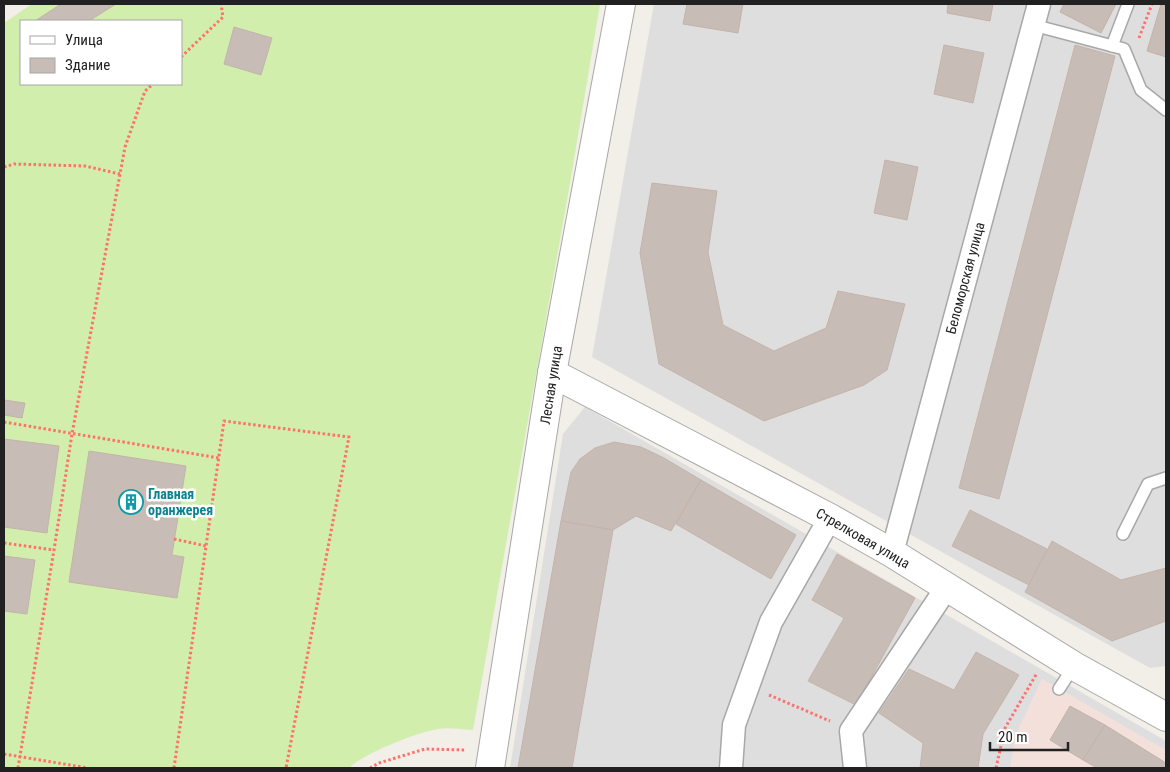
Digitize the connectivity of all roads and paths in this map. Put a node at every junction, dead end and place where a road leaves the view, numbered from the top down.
1 (221, 4) edge
2 (621, 4) edge
3 (1039, 4) edge
4 (1128, 4) edge
5 (1152, 4) edge
6 (1033, 25) junction
7 (1112, 46) junction
8 (182, 56) edge
9 (1129, 62) junction
10 (152, 85) edge
11 (1166, 110) edge
12 (4, 167) edge
13 (120, 174) junction
14 (552, 373) junction
15 (4, 422) edge
16 (72, 434) junction
17 (218, 458) junction
18 (1166, 478) edge
19 (830, 518) junction
20 (1124, 534) dead end
21 (174, 539) dead end
22 (4, 543) edge
23 (206, 546) junction
24 (54, 550) junction
25 (892, 553) junction
26 (947, 587) junction
27 (1050, 651) junction
28 (1074, 666) junction
29 (748, 686) junction
30 (1059, 689) dead end
31 (1166, 717) edge
32 (851, 731) junction
33 (4, 754) edge
34 (20, 757) junction
35 (492, 761) edge
36 (18, 768) edge
37 (88, 768) edge
38 (174, 768) edge
39 (286, 768) edge
40 (370, 768) edge
41 (731, 768) edge
42 (840, 768) edge
43 (855, 768) edge
44 (996, 768) edge

1 - 8 path
2 - 14 street, Лесная улица
3 - 6 street, Беломорская улица
4 - 7 lane
5 - 9 path
6 - 7 lane
6 - 25 street, Беломорская улица
7 - 9 lane
9 - 11 lane
10 - 13 path
12 - 13 path
13 - 16 path
14 - 19 street, Стрелковая улица
14 - 35 street, Лесная улица
15 - 16 path
16 - 17 path
16 - 24 path
17 - 23 path
17 - 39 path
18 - 20 lane
19 - 25 street, Стрелковая улица
19 - 29 street
21 - 23 path
22 - 24 path
23 - 38 path
24 - 34 path
25 - 26 street, Стрелковая улица
26 - 27 street, Стрелковая улица
26 - 32 street
27 - 28 street, Стрелковая улица
27 - 44 path
28 - 30 lane
28 - 31 street, Стрелковая улица
29 - 32 path
29 - 41 street
32 - 42 street
32 - 43 street
33 - 34 path
34 - 36 path
34 - 37 path
35 - 40 path

